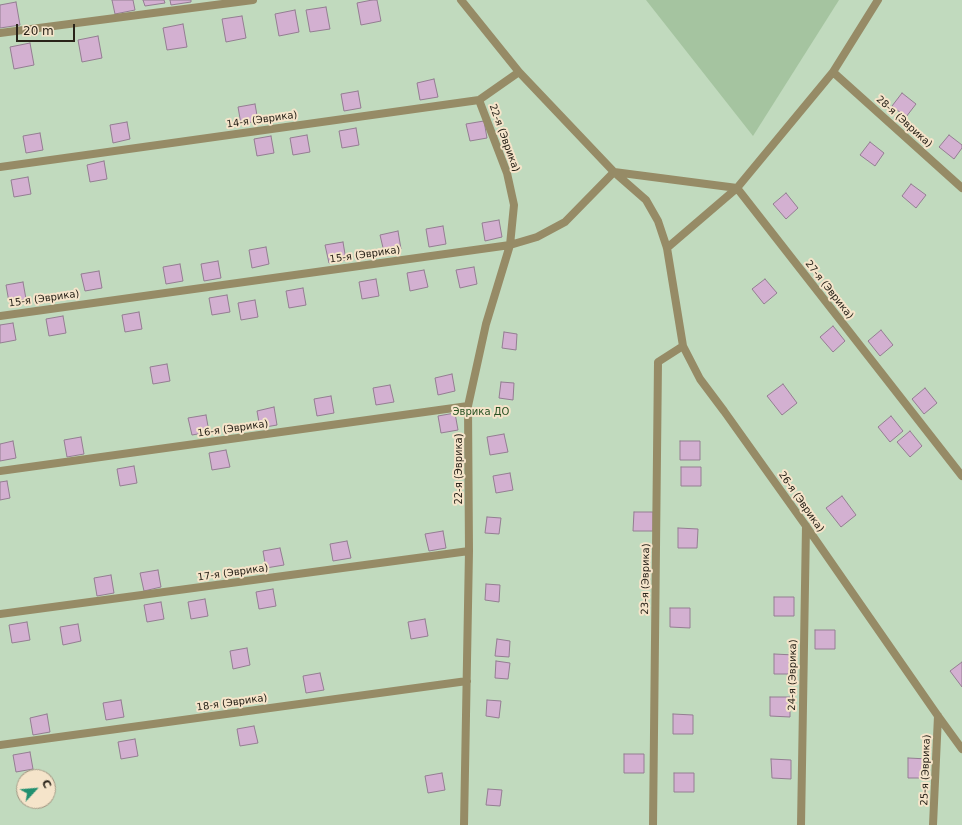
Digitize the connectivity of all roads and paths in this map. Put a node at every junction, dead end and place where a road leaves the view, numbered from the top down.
1 (253, 0) edge
2 (461, 0) edge
3 (878, 0) edge
4 (0, 33) edge
5 (519, 72) junction
6 (833, 72) junction
7 (480, 100) junction
8 (0, 167) edge
9 (614, 172) junction
10 (737, 188) junction
11 (962, 188) edge
12 (510, 245) junction
13 (667, 248) junction
14 (0, 316) edge
15 (683, 346) junction
16 (468, 406) junction
17 (0, 471) edge
18 (962, 476) edge
19 (806, 526) junction
20 (469, 551) junction
21 (0, 614) edge
22 (467, 681) junction
23 (938, 716) junction
24 (0, 745) edge
25 (962, 749) edge
26 (464, 825) edge
27 (653, 825) edge
28 (800, 825) edge
29 (934, 825) edge

1 - 4 lane
2 - 5 lane
3 - 6 lane
5 - 7 lane, 14-я (Эврика)
5 - 9 lane
6 - 10 lane
6 - 11 lane, 28-я (Эврика)
7 - 8 lane, 14-я (Эврика)
7 - 12 lane, 22-я (Эврика)
9 - 10 lane
9 - 12 lane, 15-я (Эврика)
9 - 13 lane
10 - 13 lane
10 - 18 lane, 27-я (Эврика)
12 - 14 lane, 15-я (Эврика)
12 - 16 lane, 22-я (Эврика)
13 - 15 lane, 26-я (Эврика)
15 - 19 lane, 26-я (Эврика)
15 - 27 lane, 23-я (Эврика)
16 - 17 lane, 16-я (Эврика)
16 - 20 lane, 22-я (Эврика)
19 - 23 lane, 26-я (Эврика)
19 - 28 lane, 24-я (Эврика)
20 - 21 lane, 17-я (Эврика)
20 - 22 lane, 22-я (Эврика)
22 - 24 lane, 18-я (Эврика)
22 - 26 lane, 22-я (Эврика)
23 - 25 lane, 26-я (Эврика)
23 - 29 lane, 25-я (Эврика)

